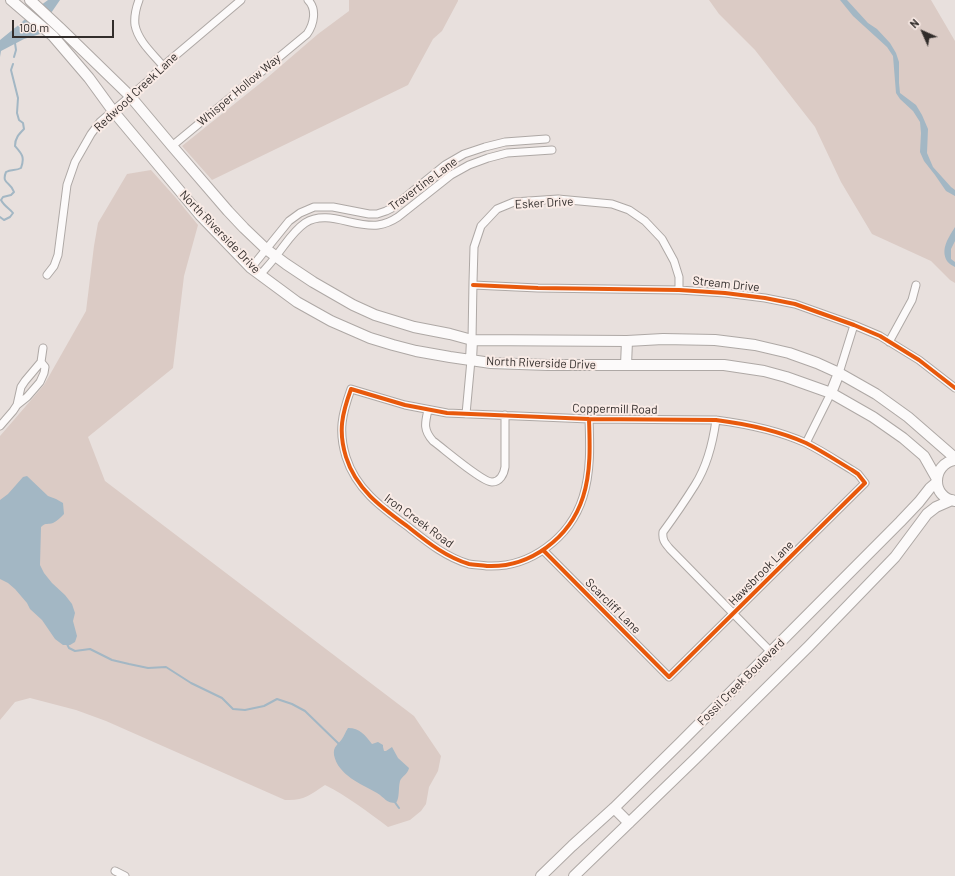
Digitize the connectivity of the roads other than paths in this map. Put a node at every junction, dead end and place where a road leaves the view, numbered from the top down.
1 (30, 0) edge
2 (138, 0) edge
3 (241, 0) edge
4 (308, 0) edge
5 (14, 2) edge
6 (163, 66) junction
7 (130, 96) junction
8 (113, 111) junction
9 (546, 139) dead end
10 (172, 146) junction
11 (552, 150) dead end
12 (266, 249) junction
13 (276, 256) junction
14 (251, 268) junction
15 (47, 275) dead end
16 (260, 275) junction
17 (473, 284) junction
18 (916, 285) dead end
19 (680, 290) junction
20 (854, 325) junction
21 (472, 340) junction
22 (627, 341) junction
23 (889, 342) junction
24 (43, 348) dead end
25 (470, 360) junction
26 (41, 362) junction
27 (626, 365) junction
28 (839, 373) junction
29 (955, 388) edge
30 (351, 389) joint
31 (831, 393) junction
32 (17, 405) junction
33 (428, 410) junction
34 (466, 414) junction
35 (505, 415) junction
36 (590, 419) junction
37 (716, 420) junction
38 (0, 426) edge
39 (806, 443) junction
40 (955, 459) edge
41 (937, 481) junction
42 (865, 483) joint
43 (953, 501) edge
44 (543, 550) junction
45 (734, 614) junction
46 (772, 652) junction
47 (669, 677) joint
48 (614, 808) junction
49 (629, 823) junction
50 (115, 871) dead end
51 (125, 876) edge
52 (541, 876) edge
53 (574, 876) edge

1 - 7 main road, North Riverside Drive
2 - 6 street
3 - 6 street, Redwood Creek Lane
4 - 10 street, Whisper Hollow Way
5 - 8 main road, North Riverside Drive
6 - 7 street, Redwood Creek Lane
7 - 8 street, Redwood Creek Lane
7 - 10 main road, North Riverside Drive
8 - 14 main road, North Riverside Drive
8 - 15 street, Redwood Creek Lane
9 - 12 street, Travertine Lane
10 - 12 main road, North Riverside Drive
11 - 13 street, Travertine Lane
12 - 13 main road, North Riverside Drive
12 - 14 street, Travertine Lane
13 - 16 street, Travertine Lane
13 - 21 main road, North Riverside Drive
14 - 16 main road, North Riverside Drive
16 - 25 main road, North Riverside Drive
17 - 19 street, Stream Drive
17 - 19 street, Esker Drive
17 - 21 street, Esker Drive
18 - 23 street
19 - 20 street, Stream Drive
20 - 23 street, Stream Drive
20 - 28 street
21 - 22 main road, North Riverside Drive
21 - 25 main road
22 - 27 main road
22 - 28 main road, North Riverside Drive
23 - 29 street, Stream Drive
24 - 26 street
25 - 27 main road, North Riverside Drive
25 - 34 street
26 - 32 street
26 - 32 street
27 - 31 main road, North Riverside Drive
28 - 31 main road
28 - 40 main road, North Riverside Drive
30 - 33 street, Coppermill Road
30 - 44 street, Iron Creek Road
31 - 39 street
31 - 41 main road, North Riverside Drive
32 - 38 street
33 - 34 street, Coppermill Road
33 - 35 street
34 - 35 street, Coppermill Road
35 - 36 street, Coppermill Road
36 - 37 street, Coppermill Road
36 - 44 street, Iron Creek Road
37 - 39 street, Coppermill Road
37 - 45 street
39 - 42 street, Coppermill Road
40 - 41 main road, Fossil Creek Boulevard
41 - 43 main road, North Riverside Drive
41 - 46 main road, Fossil Creek Boulevard
42 - 45 street, Hawsbrook Lane
43 - 49 main road, Fossil Creek Boulevard
44 - 47 street, Scarcliff Lane
45 - 46 street
45 - 47 street, Hawsbrook Lane
46 - 48 main road, Fossil Creek Boulevard
48 - 49 main road
48 - 52 main road, Fossil Creek Boulevard
49 - 53 main road, Fossil Creek Boulevard
50 - 51 street

